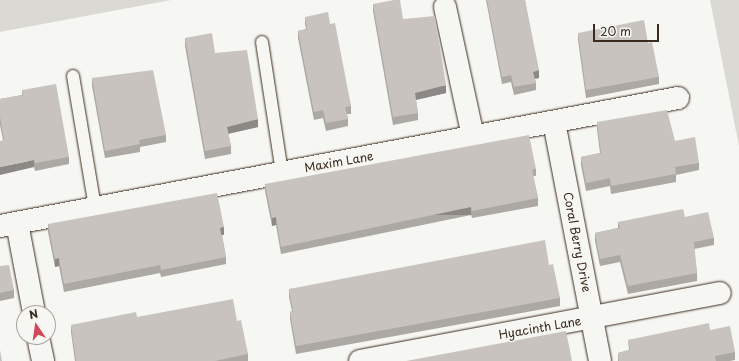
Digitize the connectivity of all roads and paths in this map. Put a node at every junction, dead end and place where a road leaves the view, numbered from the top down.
1 (445, 7) dead end
2 (262, 42) dead end
3 (73, 76) dead end
4 (678, 98) dead end
5 (554, 122) junction
6 (472, 137) junction
7 (282, 172) junction
8 (95, 207) junction
9 (8, 225) edge
10 (720, 294) dead end
11 (32, 305) edge
12 (592, 318) junction
13 (40, 345) edge
14 (43, 361) edge
15 (360, 361) edge
16 (600, 361) edge

1 - 6 street
2 - 7 lane
3 - 8 lane
4 - 5 street, Maxim Lane
5 - 6 street, Maxim Lane
5 - 12 street, Coral Berry Drive
6 - 7 street, Maxim Lane
7 - 8 street, Maxim Lane
8 - 9 street, Maxim Lane
9 - 11 street
10 - 12 street, Hyacinth Lane
12 - 15 street, Hyacinth Lane
12 - 16 street, Coral Berry Drive
13 - 14 street

